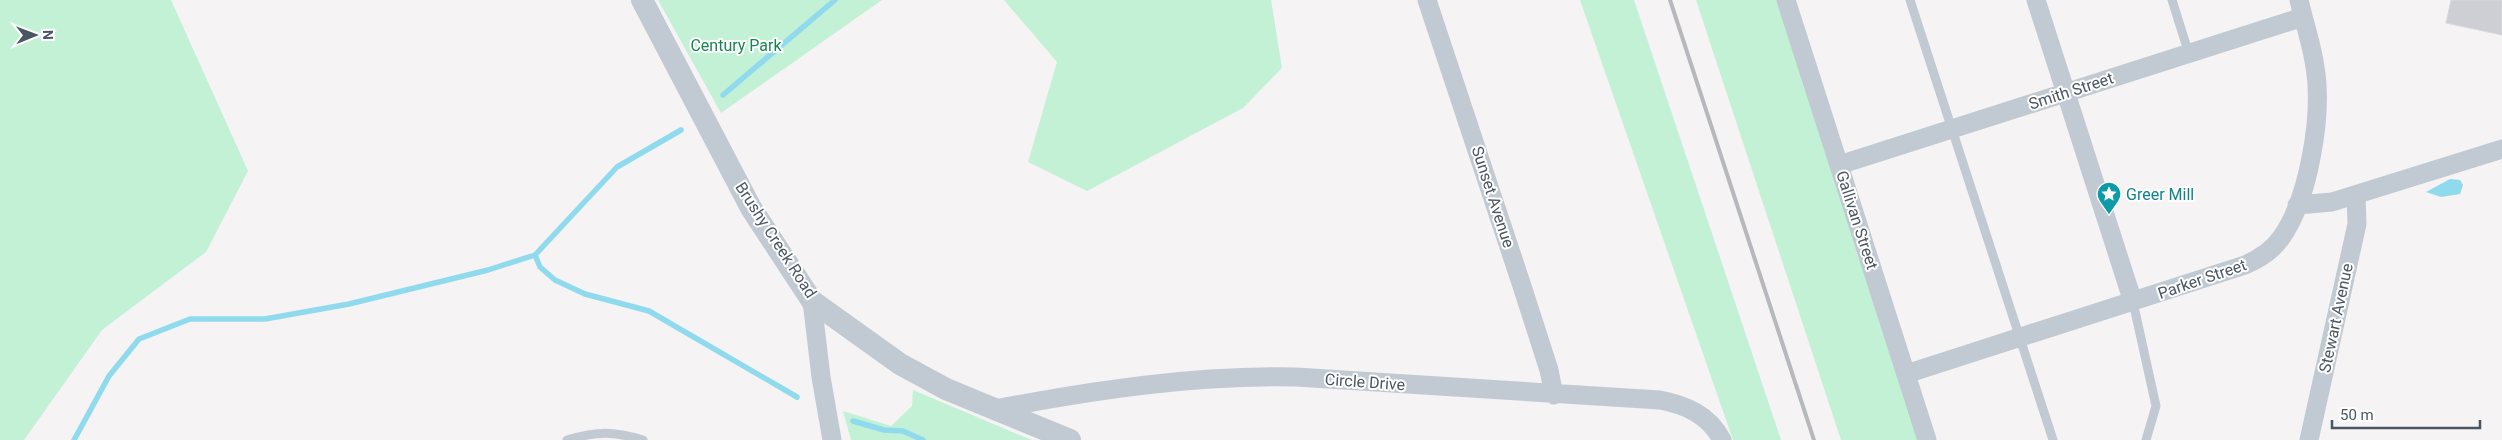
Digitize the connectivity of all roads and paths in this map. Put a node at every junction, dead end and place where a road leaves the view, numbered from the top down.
1 (642, 0) edge
2 (1427, 0) edge
3 (1786, 0) edge
4 (1910, 0) edge
5 (2036, 0) edge
6 (2172, 0) edge
7 (2301, 9) edge
8 (2189, 54) junction
9 (2066, 93) junction
10 (1952, 129) junction
11 (2502, 149) edge
12 (1839, 165) junction
13 (2356, 195) junction
14 (2297, 205) junction
15 (812, 301) junction
16 (2133, 302) junction
17 (2020, 338) junction
18 (1906, 374) junction
19 (1554, 395) junction
20 (995, 409) junction
21 (567, 440) edge
22 (643, 440) edge
23 (832, 440) edge
24 (1070, 440) edge
25 (1722, 440) edge
26 (1927, 440) edge
27 (2052, 440) edge
28 (2146, 440) edge
29 (2309, 440) edge

1 - 15 street, Brushy Creek Road
2 - 19 street, Sunset Avenue
3 - 12 street, Gallivan Street
4 - 10 lane
5 - 9 street
6 - 8 lane
7 - 8 street, Smith Street
7 - 14 street, Parker Street
8 - 9 street, Smith Street
9 - 10 street, Smith Street
9 - 16 street
10 - 12 street, Smith Street
10 - 17 lane
11 - 13 street
12 - 18 street, Gallivan Street
13 - 14 street
13 - 29 street, Stewart Avenue
14 - 16 street, Parker Street
15 - 20 street, Brushy Creek Road
15 - 23 street
16 - 17 street, Parker Street
16 - 28 lane
17 - 18 street, Parker Street
17 - 27 lane
18 - 26 street, Gallivan Street
19 - 20 street, Circle Drive
19 - 25 street, Circle Drive
20 - 24 street, Brushy Creek Road
21 - 22 lane

